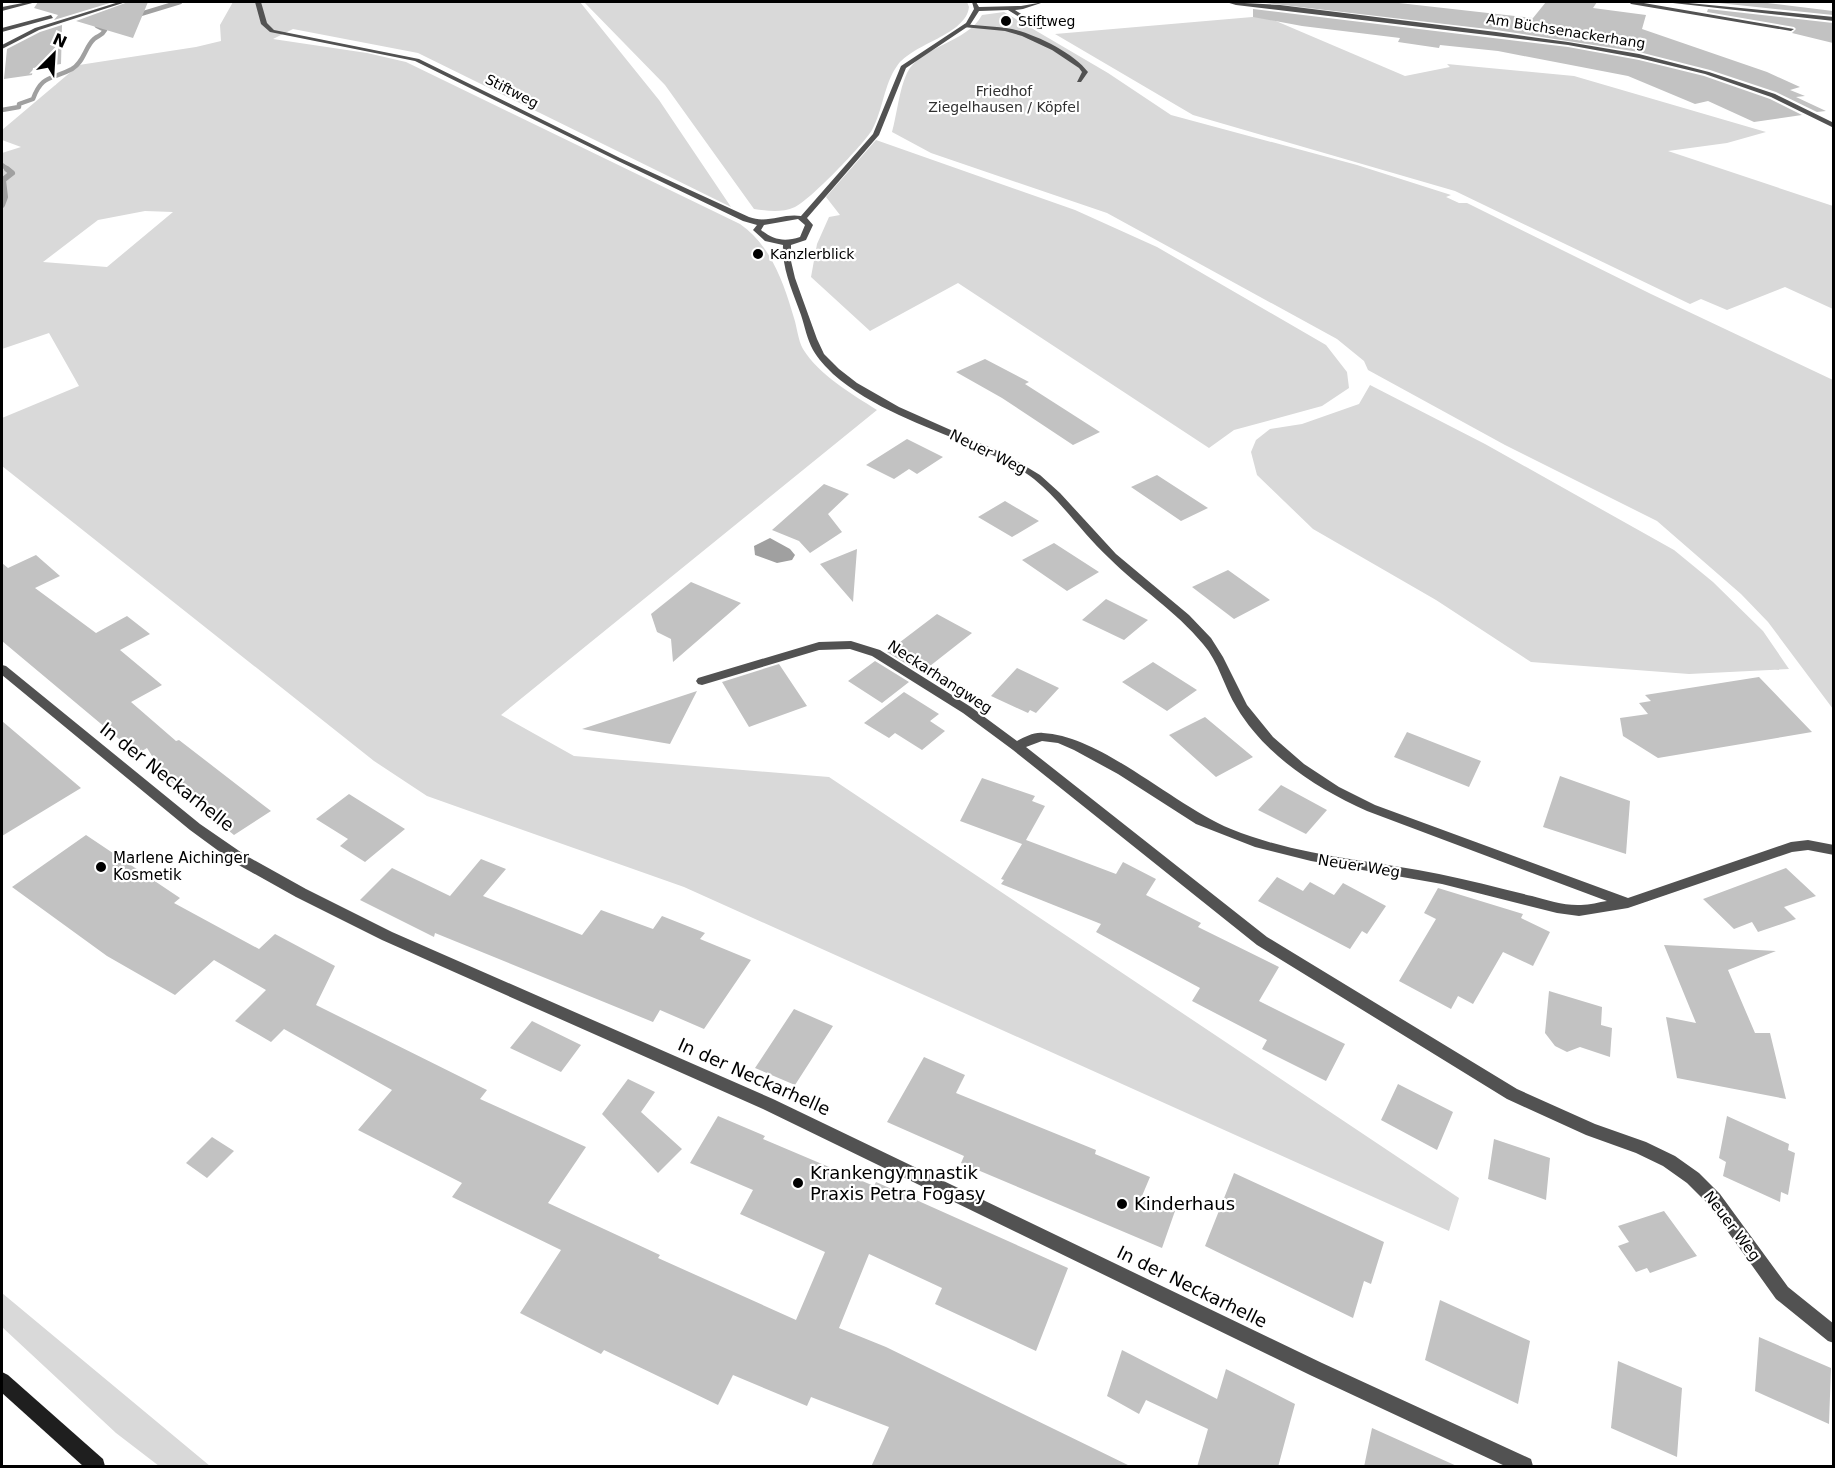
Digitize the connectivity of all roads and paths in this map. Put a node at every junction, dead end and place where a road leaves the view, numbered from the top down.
1 (33, 2) edge
2 (101, 2) edge
3 (123, 2) edge
4 (258, 2) edge
5 (974, 2) edge
6 (1042, 2) edge
7 (1229, 2) edge
8 (1631, 2) edge
9 (1668, 2) edge
10 (1284, 5) edge
11 (2, 9) edge
12 (977, 9) junction
13 (1010, 9) junction
14 (1833, 20) edge
15 (965, 26) junction
16 (1040, 28) dead end
17 (1791, 29) dead end
18 (2, 30) edge
19 (2, 47) edge
20 (1080, 81) dead end
21 (1833, 126) edge
22 (802, 219) junction
23 (761, 224) junction
24 (787, 244) junction
25 (2, 669) edge
26 (702, 681) dead end
27 (1017, 747) junction
28 (1833, 850) edge
29 (1628, 903) junction
30 (1833, 1335) edge
31 (2, 1381) edge
32 (96, 1467) edge
33 (1524, 1467) edge

1 - 11 street
2 - 18 street
3 - 19 street
4 - 23 street, Stiftweg
5 - 12 street
6 - 13 street
7 - 10 street, Am Büchsenackerhang
8 - 17 street
9 - 14 street
10 - 21 street, Am Büchsenackerhang
12 - 13 street
12 - 15 street
13 - 16 street
15 - 20 street
15 - 22 street
22 - 23 street
22 - 24 street
23 - 24 street, Stiftweg
24 - 29 street, Neuer Weg
25 - 33 street, In der Neckarhelle
26 - 27 street, Neckarhangweg
27 - 29 street, Neuer Weg
27 - 30 street, Neuer Weg
28 - 29 street
31 - 32 main road

